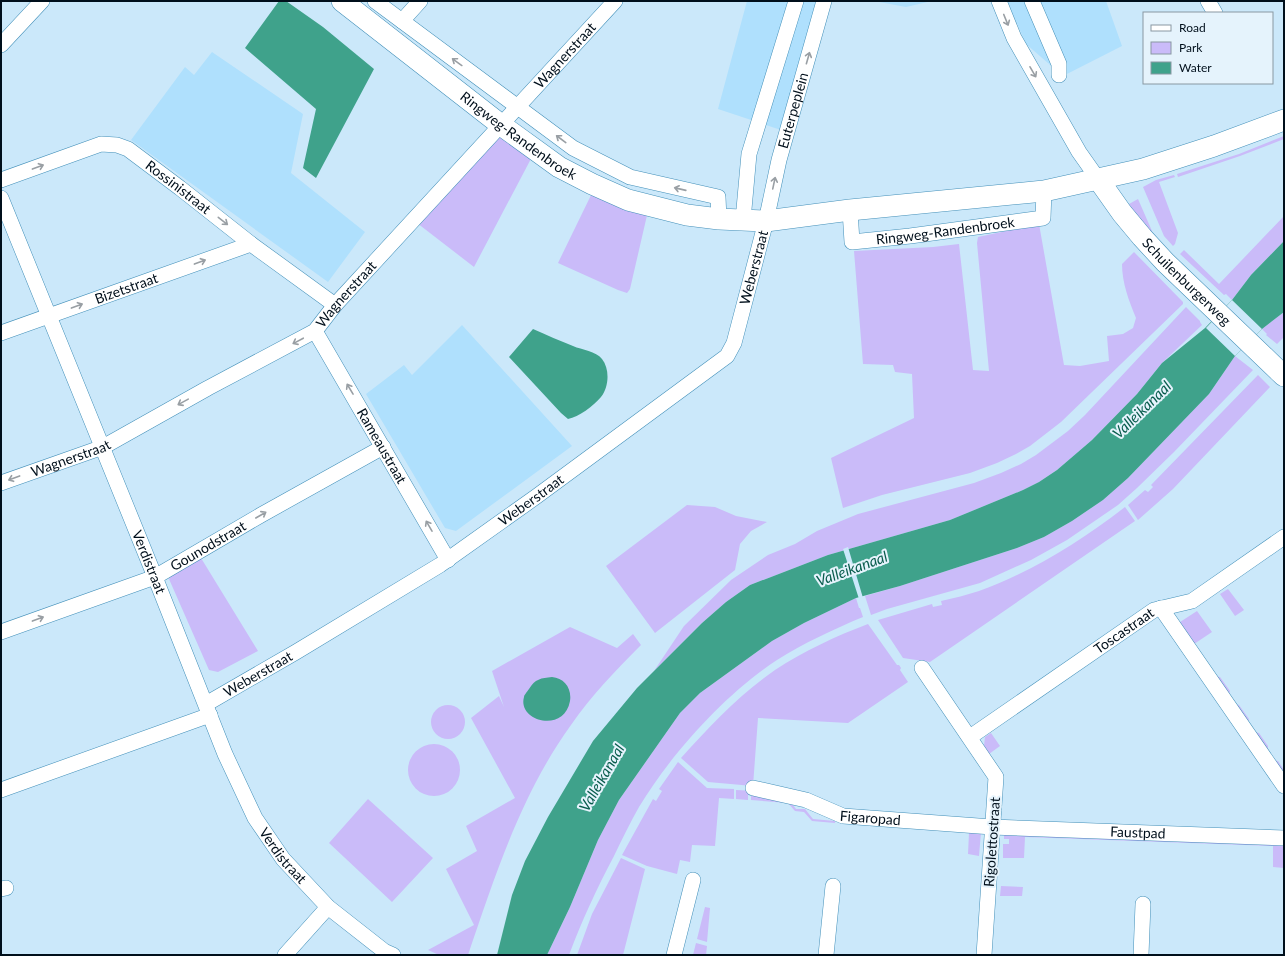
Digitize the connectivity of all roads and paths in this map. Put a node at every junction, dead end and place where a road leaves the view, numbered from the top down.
1 (42, 1) edge
2 (342, 1) edge
3 (375, 1) edge
4 (420, 1) edge
5 (615, 1) edge
6 (796, 1) edge
7 (824, 1) edge
8 (999, 1) edge
9 (1032, 1) edge
10 (1208, 1) edge
11 (1214, 12) edge
12 (402, 21) junction
13 (1, 45) edge
14 (1059, 75) dead end
15 (517, 106) junction
16 (1284, 120) edge
17 (501, 125) junction
18 (1098, 179) junction
19 (1, 180) edge
20 (1044, 191) junction
21 (1, 198) edge
22 (850, 210) junction
23 (720, 219) junction
24 (743, 220) junction
25 (766, 221) junction
26 (251, 244) junction
27 (335, 305) junction
28 (48, 316) junction
29 (316, 331) junction
30 (1, 332) edge
31 (1284, 376) edge
32 (102, 447) junction
33 (383, 447) junction
34 (1, 483) edge
35 (1284, 537) edge
36 (448, 560) junction
37 (155, 577) junction
38 (1161, 608) junction
39 (1, 632) edge
40 (922, 668) dead end
41 (208, 709) junction
42 (970, 737) junction
43 (1284, 786) edge
44 (752, 788) dead end
45 (1, 790) edge
46 (992, 827) junction
47 (1284, 838) edge
48 (693, 880) dead end
49 (833, 886) dead end
50 (1143, 904) dead end
51 (328, 907) junction
52 (285, 955) edge
53 (393, 955) edge
54 (674, 955) edge
55 (826, 955) edge
56 (984, 955) edge
57 (1141, 955) edge

1 - 13 street
2 - 17 main road, Ringweg-Randenbroek
3 - 12 street, Ringweg-Randenbroek
4 - 12 street
5 - 15 street, Wagnerstraat
6 - 24 street, Euterpeplein
25 -> 7 street, Euterpeplein
8 -> 18 street
9 - 14 street
10 - 11 street
15 -> 12 street, Ringweg-Randenbroek
15 - 17 street, Wagnerstraat
23 -> 15 street, Ringweg-Randenbroek
16 - 18 main road, Ringweg-Randenbroek
17 - 23 main road, Ringweg-Randenbroek
17 - 27 street, Wagnerstraat
18 - 20 main road, Ringweg-Randenbroek
18 - 31 main road, Schuilenburgerweg
19 -> 26 street, Rossinistraat
20 - 22 main road, Ringweg-Randenbroek
20 - 22 street, Ringweg-Randenbroek
21 - 28 street, Verdistraat
22 - 25 main road, Ringweg-Randenbroek
23 - 24 main road, Ringweg-Randenbroek
24 - 25 main road, Ringweg-Randenbroek
25 - 36 street, Weberstraat
26 - 27 street, Rossinistraat
28 -> 26 street, Bizetstraat
27 - 29 street, Wagnerstraat
28 - 30 street, Bizetstraat
28 - 32 street, Verdistraat
29 -> 32 street, Wagnerstraat
33 -> 29 street, Rameaustraat
32 -> 34 street, Wagnerstraat
32 - 37 street, Verdistraat
36 -> 33 street, Rameaustraat
37 -> 33 street, Gounodstraat
35 - 38 street, Toscastraat
36 - 41 street, Weberstraat
39 -> 37 street, Gounodstraat
37 - 41 street, Verdistraat
38 - 42 street, Toscastraat
38 - 43 street
40 - 42 street, Rigolettostraat
41 - 45 street, Weberstraat
41 - 51 street, Verdistraat
42 - 46 street, Rigolettostraat
44 - 46 street, Figaropad
46 - 47 street, Faustpad
46 - 56 street, Rigolettostraat
48 - 54 street
49 - 55 street
50 - 57 street
51 - 52 street
51 - 53 street, Verdistraat

